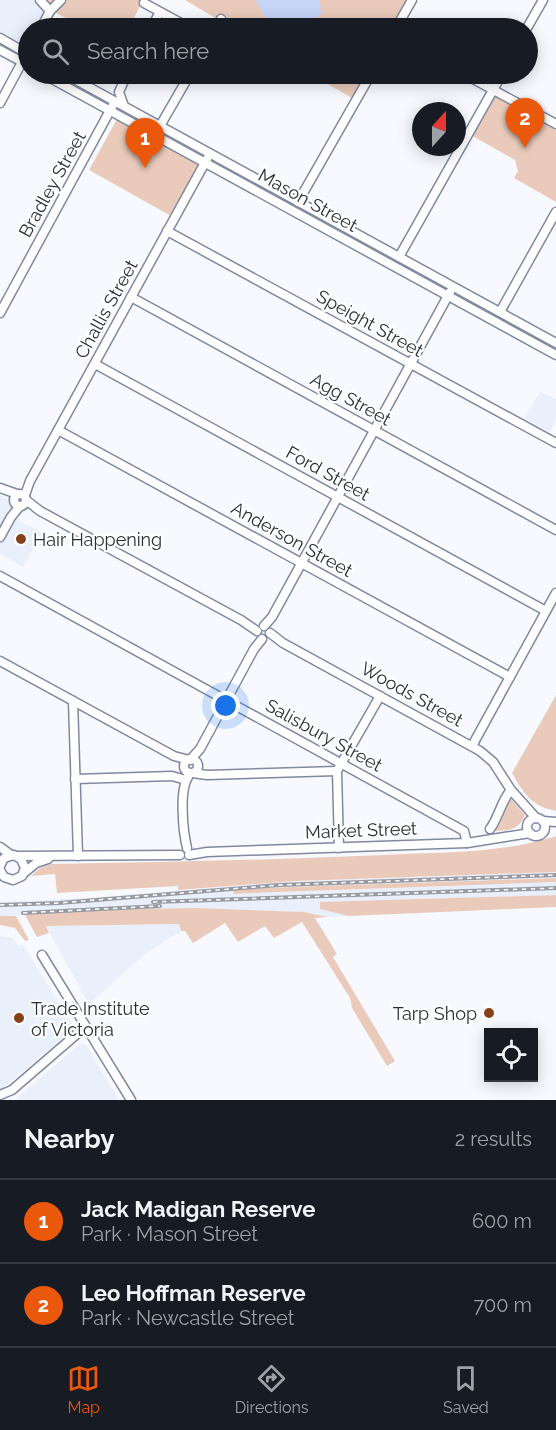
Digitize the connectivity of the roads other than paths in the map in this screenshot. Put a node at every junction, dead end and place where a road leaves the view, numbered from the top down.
1 (40, 0) edge
2 (61, 0) edge
3 (412, 0) edge
4 (543, 0) edge
5 (144, 3) dead end
6 (50, 11) junction
7 (160, 12) junction
8 (46, 18) edge
9 (157, 18) edge
10 (171, 18) edge
11 (402, 18) edge
12 (533, 18) edge
13 (0, 38) edge
14 (18, 48) edge
15 (0, 50) edge
16 (18, 60) edge
17 (18, 75) edge
18 (61, 84) edge
19 (84, 84) edge
20 (121, 84) edge
21 (184, 84) edge
22 (365, 84) edge
23 (482, 84) edge
24 (496, 84) edge
25 (493, 90) junction
26 (114, 101) junction
27 (0, 103) edge
28 (124, 106) junction
29 (111, 111) junction
30 (556, 124) edge
31 (160, 126) junction
32 (210, 153) junction
33 (205, 162) junction
34 (298, 202) junction
35 (556, 212) edge
36 (167, 231) junction
37 (399, 257) junction
38 (453, 287) junction
39 (448, 296) junction
40 (131, 297) junction
41 (500, 312) junction
42 (0, 313) edge
43 (556, 343) edge
44 (556, 355) edge
45 (95, 364) junction
46 (411, 364) junction
47 (58, 430) junction
48 (374, 430) junction
49 (556, 443) edge
50 (0, 488) edge
51 (338, 496) junction
52 (20, 499) junction
53 (556, 530) edge
54 (0, 537) edge
55 (301, 563) junction
56 (0, 576) edge
57 (556, 593) edge
58 (546, 611) junction
59 (263, 632) junction
60 (0, 661) edge
61 (510, 677) junction
62 (380, 696) junction
63 (73, 701) junction
64 (227, 701) junction
65 (472, 746) junction
66 (191, 766) junction
67 (339, 767) junction
68 (75, 779) junction
69 (184, 779) junction
70 (511, 790) junction
71 (556, 822) edge
72 (535, 825) junction
73 (556, 826) edge
74 (490, 829) dead end
75 (467, 843) junction
76 (0, 846) edge
77 (339, 848) junction
78 (184, 851) junction
79 (14, 855) junction
80 (78, 856) junction
81 (60, 857) junction
82 (0, 869) edge
83 (24, 873) junction
84 (42, 955) dead end
85 (85, 1027) junction
86 (0, 1095) edge
87 (131, 1100) edge

1 - 6 street
2 - 6 street
3 - 11 street
4 - 12 street
5 - 7 street
6 - 8 street
7 - 9 street
7 - 10 street
13 - 14 street
15 - 16 street
17 - 27 street
18 - 29 street, Mason Street
19 - 26 street, Mason Street
20 - 28 street
21 - 31 street
22 - 34 street
23 - 25 street
24 - 25 street
25 - 30 street
25 - 37 street
26 - 28 street, Mason Street
26 - 29 street, Bradley Street
28 - 31 street, Mason Street
29 - 33 street, Mason Street
29 - 42 street, Bradley Street
31 - 32 street, Mason Street
32 - 33 street, Challis Street
32 - 34 street, Mason Street
33 - 36 street, Challis Street
33 - 39 street, Mason Street
34 - 37 street, Mason Street
35 - 41 street
36 - 40 street, Challis Street
36 - 46 street, Speight Street
37 - 38 street, Mason Street
38 - 39 street
38 - 41 street, Mason Street
39 - 44 street, Mason Street
39 - 46 street
40 - 45 street, Challis Street
40 - 48 street, Agg Street
41 - 43 street, Mason Street
45 - 47 street, Challis Street
45 - 51 street, Ford Street
46 - 48 street
46 - 49 street, Speight Street
47 - 52 street, Challis Street
47 - 55 street, Anderson Street
48 - 51 street
48 - 53 street, Agg Street
50 - 52 street, Woods Street
51 - 55 street
51 - 58 street, Ford Street
52 - 54 street, Challis Street
52 - 59 street, Woods Street
55 - 59 street
55 - 61 street, Anderson Street
56 - 64 street, Salisbury Street
57 - 58 street
58 - 61 street
59 - 62 street, Woods Street
59 - 64 street
60 - 63 street
61 - 65 street
62 - 65 street, Woods Street
62 - 67 street
63 - 66 street
63 - 68 street
64 - 66 street
64 - 67 street, Salisbury Street
65 - 70 street, Woods Street
66 - 67 street
66 - 69 street
67 - 75 street, Salisbury Street
67 - 77 street
68 - 69 street
68 - 80 street
69 - 78 street
70 - 72 street, Woods Street
70 - 74 street
71 - 72 street, Market Street
72 - 73 street, Market Street
72 - 75 street, Market Street
75 - 77 street, Market Street
76 - 79 street
77 - 78 street, Market Street
78 - 80 street, Market Street
79 - 81 street, Market Street
79 - 82 street
79 - 83 street
80 - 81 street, Market Street
81 - 83 street, Market Street
82 - 83 street
84 - 85 street
85 - 86 street
85 - 87 street

